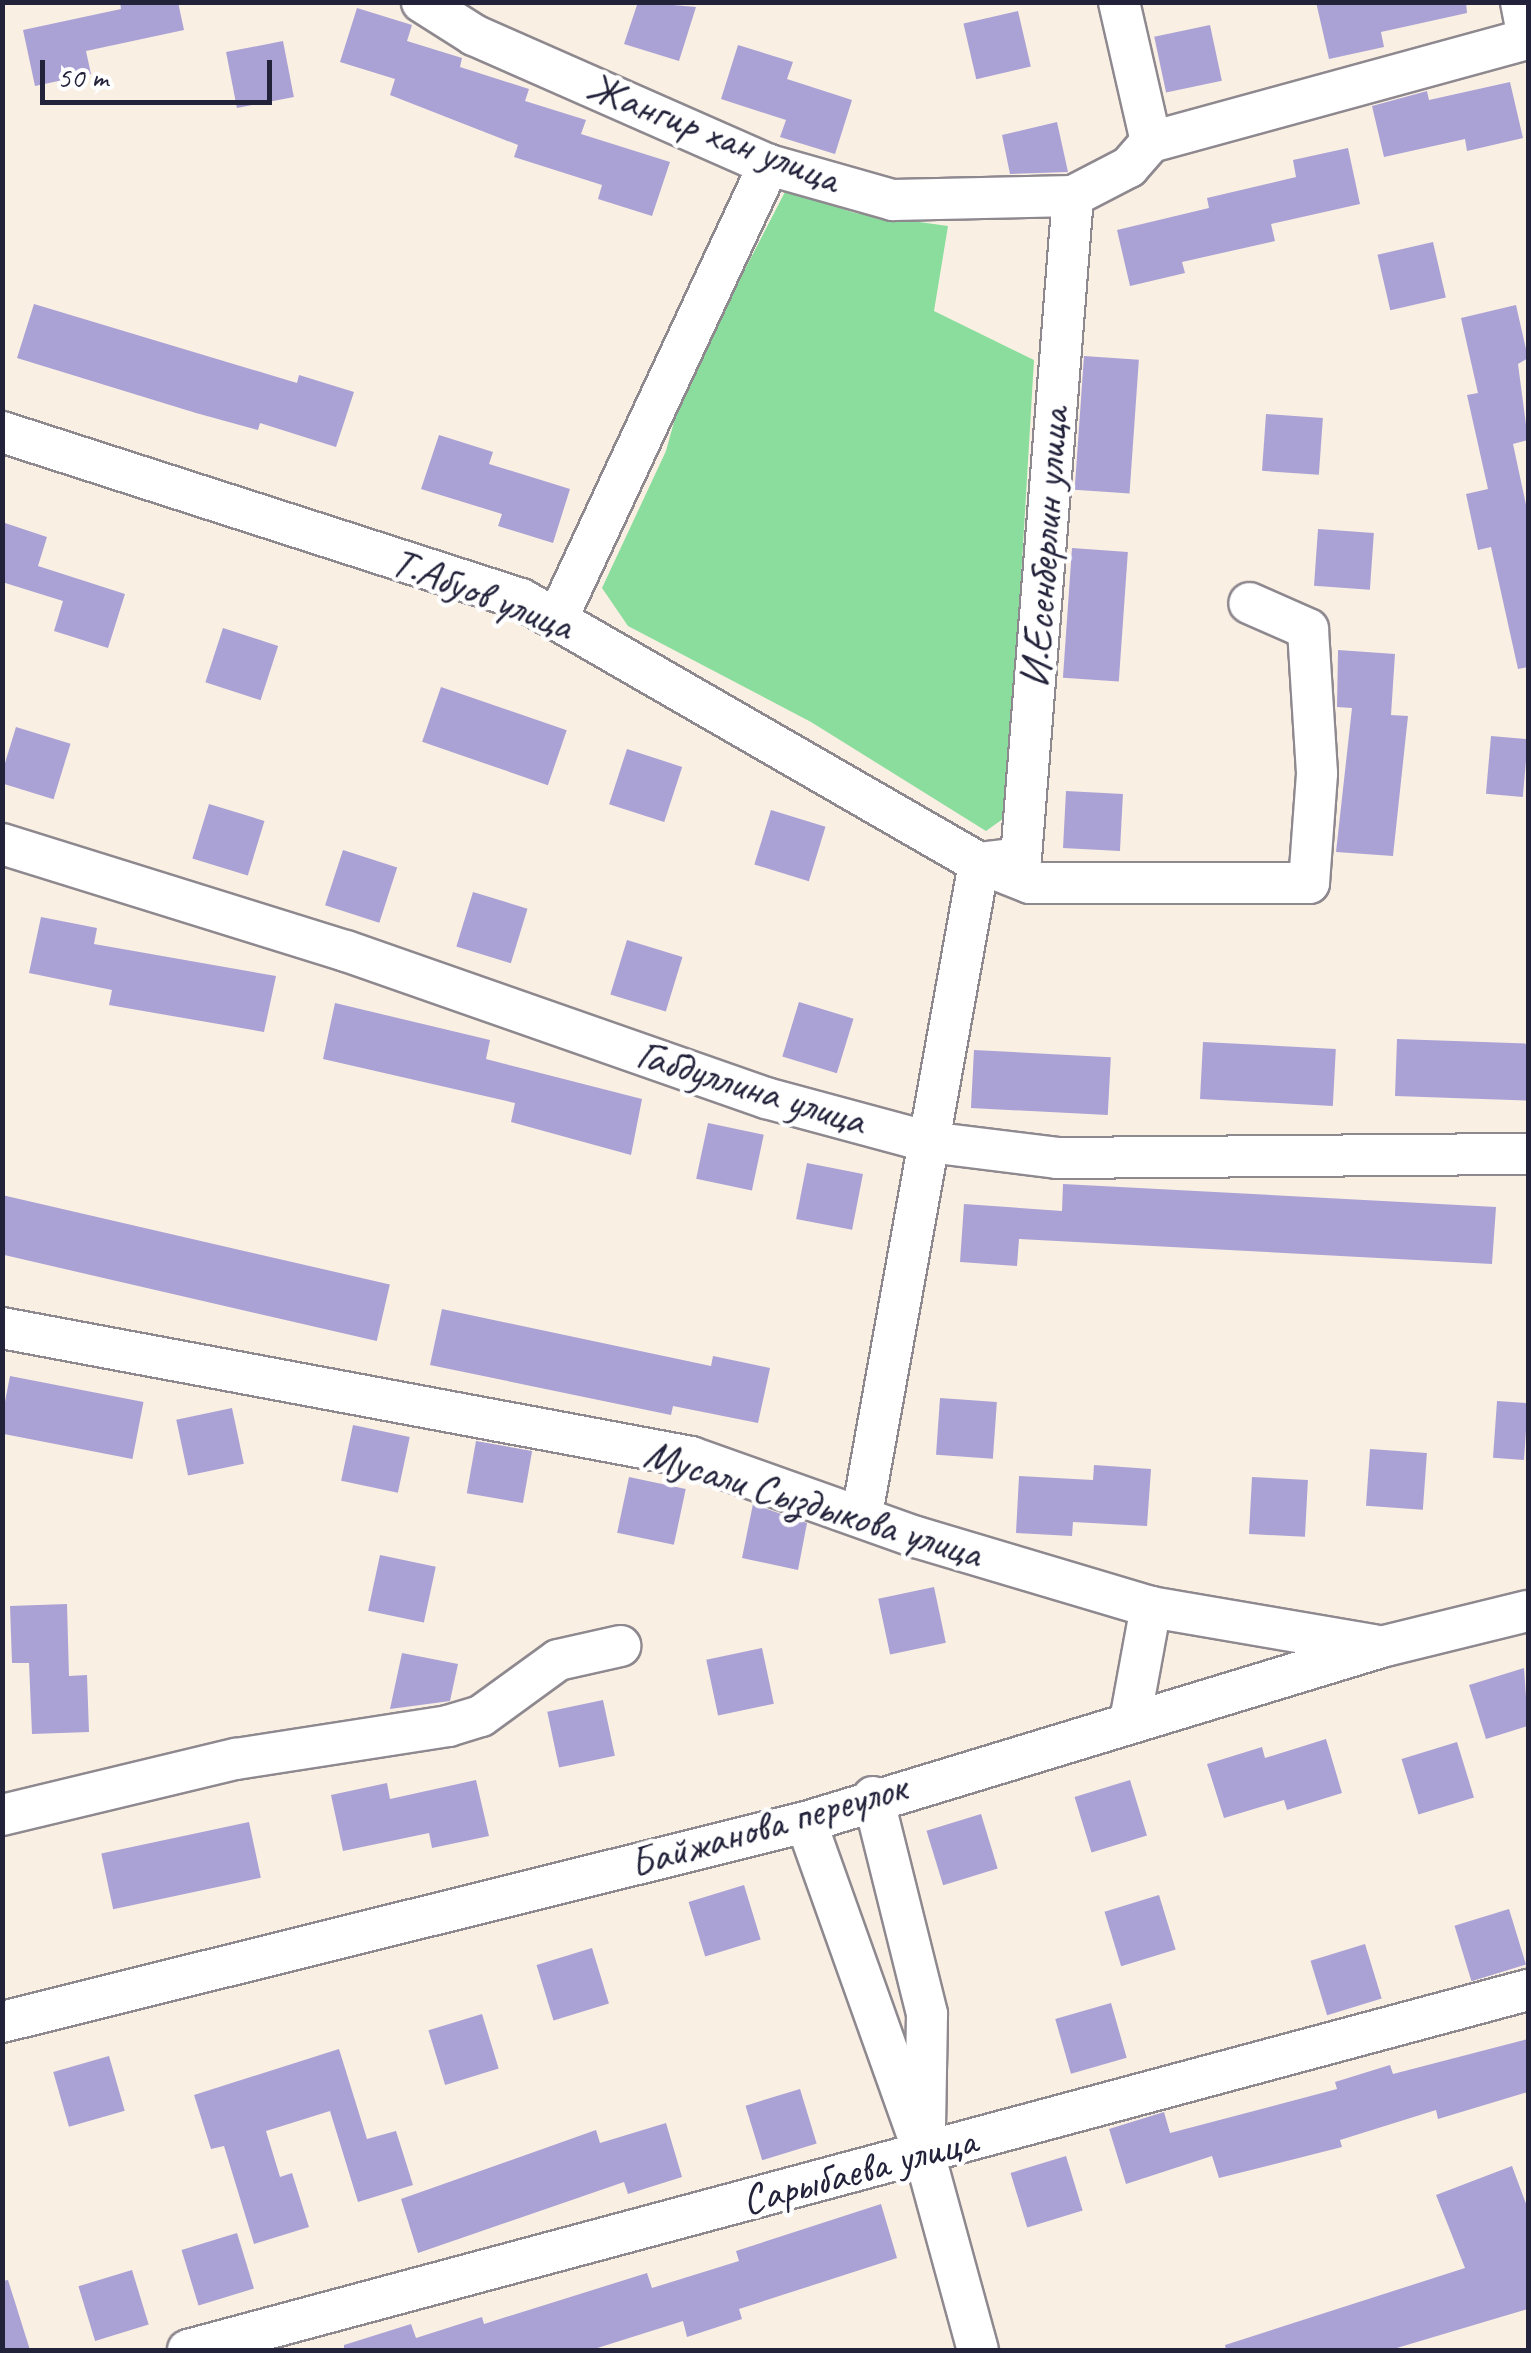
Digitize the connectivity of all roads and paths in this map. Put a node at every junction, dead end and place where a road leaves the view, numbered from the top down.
1 (422, 2) edge
2 (1120, 2) edge
3 (1521, 2) edge
4 (1528, 38) edge
5 (1151, 142) junction
6 (769, 165) junction
7 (1072, 196) junction
8 (2, 432) edge
9 (1249, 603) dead end
10 (558, 617) junction
11 (2, 844) edge
12 (979, 863) junction
13 (929, 1142) junction
14 (1528, 1154) edge
15 (2, 1328) edge
16 (862, 1514) junction
17 (1151, 1607) junction
18 (1528, 1611) edge
19 (620, 1646) dead end
20 (1385, 1646) junction
21 (1130, 1722) junction
22 (873, 1798) junction
23 (2, 1815) edge
24 (806, 1822) junction
25 (1528, 1990) edge
26 (2, 2007) edge
27 (3, 2022) edge
28 (924, 2153) junction
29 (188, 2350) edge
30 (978, 2350) edge

1 - 6 street, Жангир хан улица
2 - 5 street
3 - 4 street
4 - 5 street, Жангир хан улица
5 - 7 street, Жангир хан улица
6 - 7 street, Жангир хан улица
6 - 10 street
7 - 12 street, И.Есенберлин улица
8 - 10 street, Т.Абуов улица
9 - 12 street
10 - 12 street, Т.Абуов улица
11 - 13 street, Габдуллина улица
12 - 13 street
13 - 14 street, Габдуллина улица
13 - 16 street
15 - 16 street, Мусали Сыздыкова улица
16 - 17 street, Мусали Сыздыкова улица
17 - 20 street, Мусали Сыздыкова улица
17 - 21 street
18 - 20 street, Байжанова переулок
19 - 23 street
20 - 21 street, Байжанова переулок
21 - 22 street, Байжанова переулок
22 - 24 street, Байжанова переулок
22 - 28 street
24 - 27 street, Байжанова переулок
24 - 28 street
25 - 28 street, Сарыбаева улица
26 - 27 street
28 - 29 street, Сарыбаева улица
28 - 30 street

